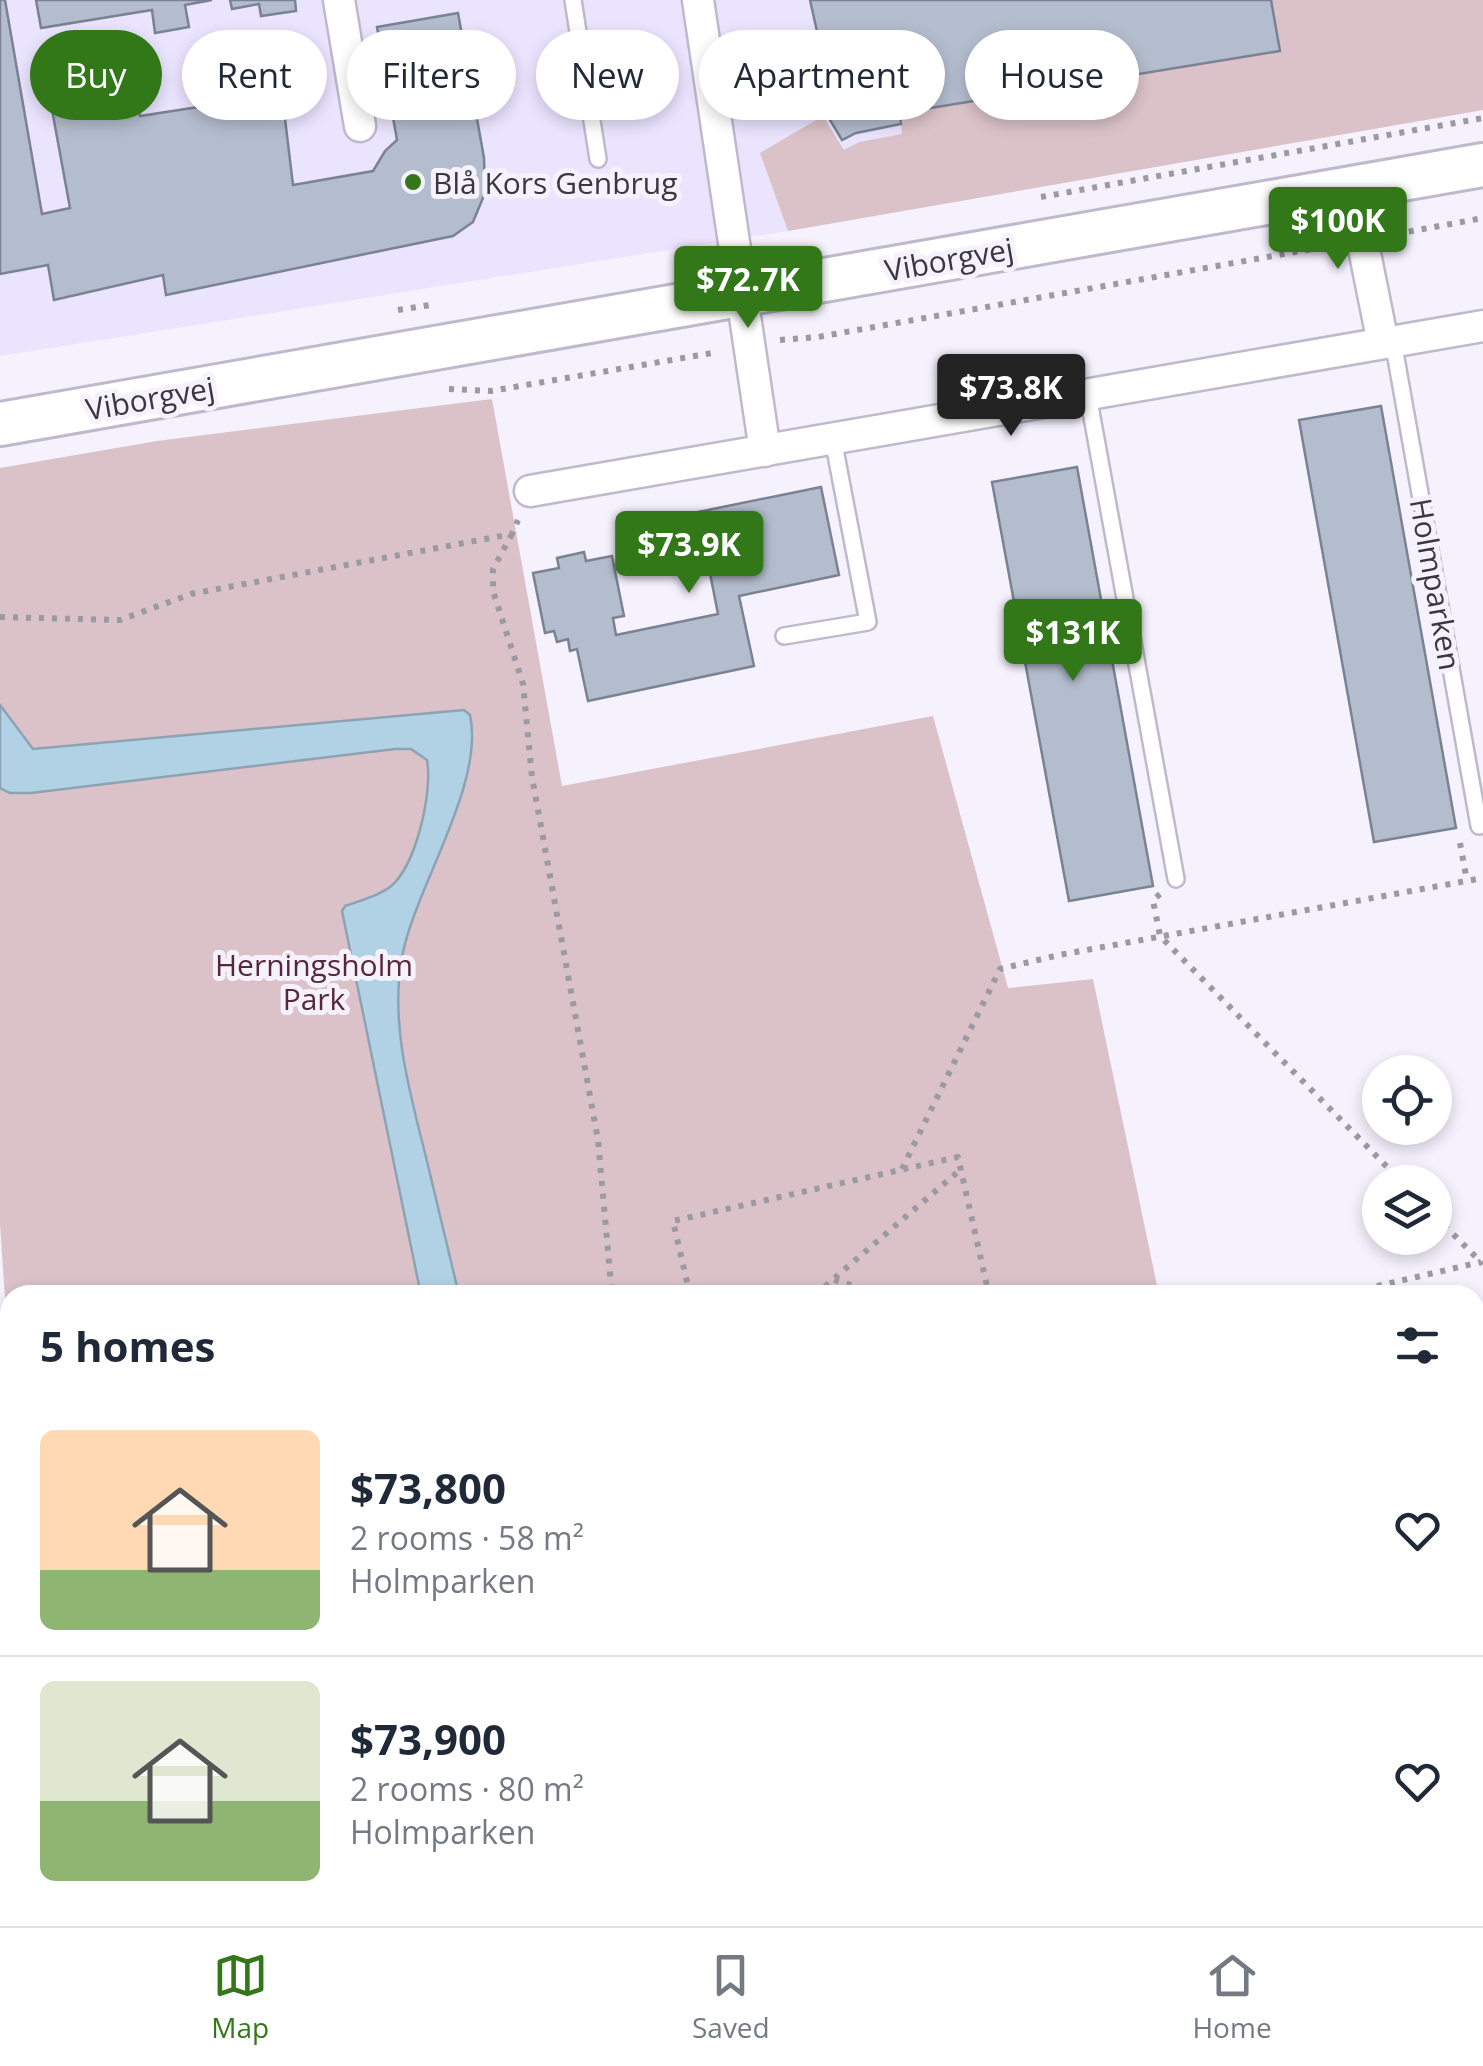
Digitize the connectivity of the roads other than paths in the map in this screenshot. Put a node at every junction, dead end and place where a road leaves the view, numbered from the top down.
1 (339, 0) edge
2 (573, 0) edge
3 (698, 0) edge
4 (360, 126) dead end
5 (598, 159) dead end
6 (1483, 165) edge
7 (1352, 189) junction
8 (742, 295) junction
9 (1483, 326) edge
10 (1388, 342) junction
11 (1088, 395) junction
12 (0, 424) edge
13 (833, 439) junction
14 (765, 452) junction
15 (530, 491) road end
16 (784, 636) dead end
17 (1479, 826) dead end
18 (1176, 879) road end

1 - 4 street
2 - 5 lane
3 - 8 street
6 - 7 street, Viborgvej
7 - 8 street, Viborgvej
7 - 10 street, Holmparken
8 - 12 street, Viborgvej
8 - 14 street
9 - 10 street
10 - 11 street
10 - 17 lane, Holmparken
11 - 13 street
11 - 18 lane
13 - 14 street
13 - 16 lane
14 - 15 street

